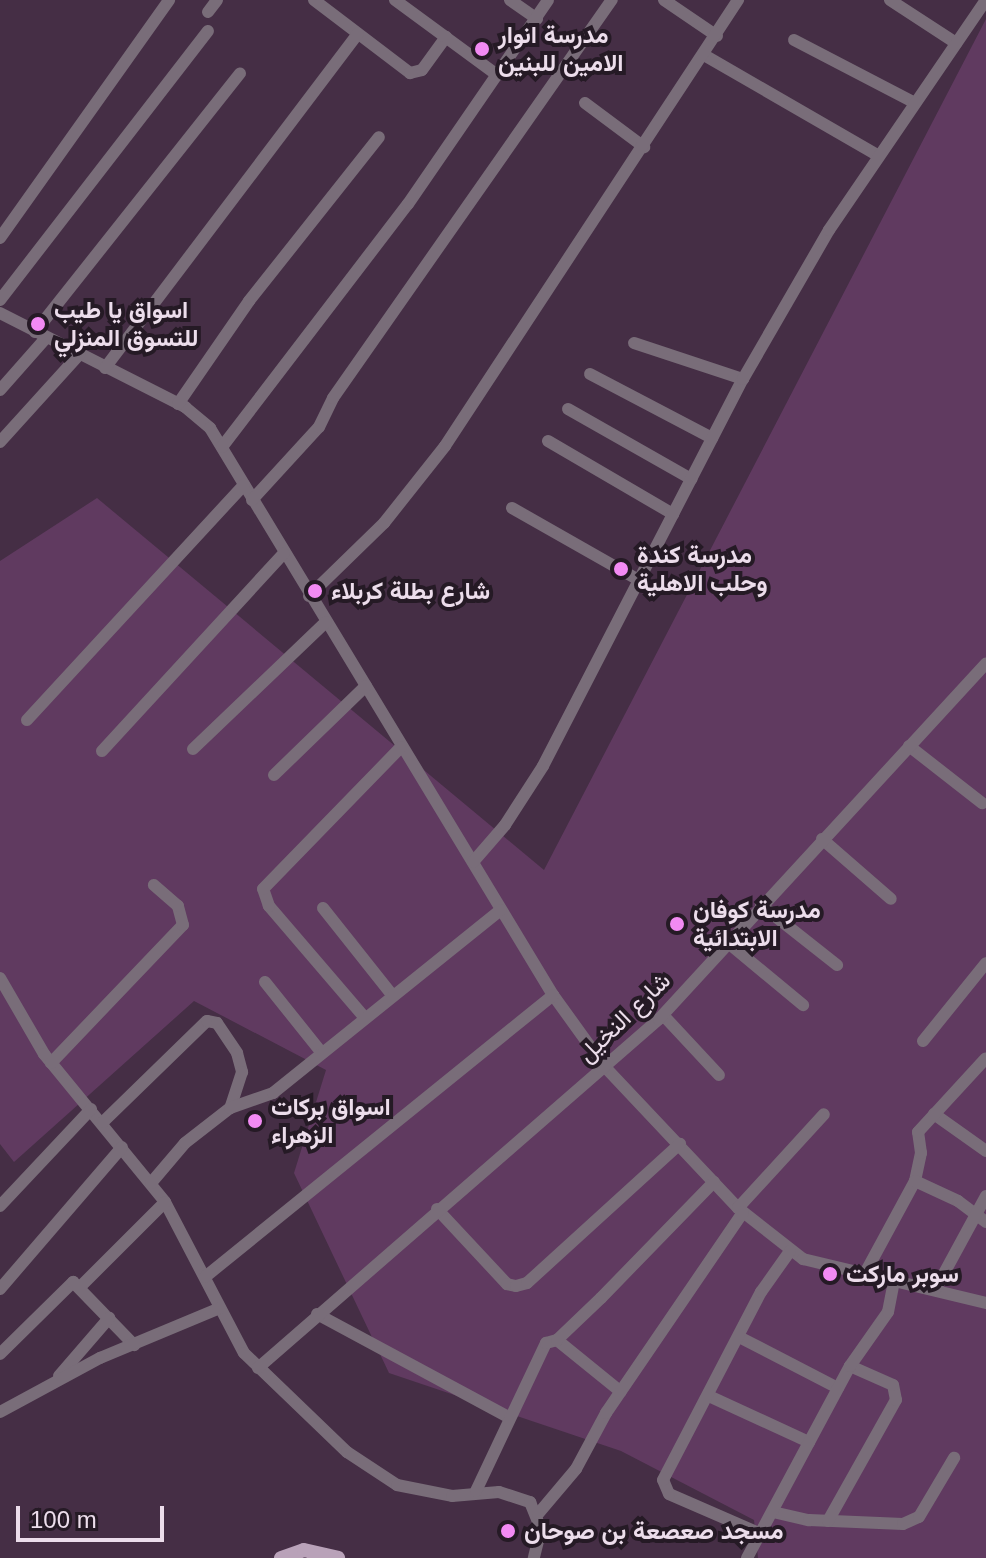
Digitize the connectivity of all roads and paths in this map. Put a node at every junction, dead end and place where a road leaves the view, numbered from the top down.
1 (169, 0) edge
2 (217, 0) edge
3 (314, 0) edge
4 (395, 0) edge
5 (510, 0) edge
6 (548, 0) edge
7 (612, 0) edge
8 (664, 0) edge
9 (738, 0) edge
10 (890, 0) edge
11 (986, 0) edge
12 (208, 12) dead end
13 (537, 19) junction
14 (208, 31) dead end
15 (358, 34) junction
16 (717, 36) junction
17 (446, 37) junction
18 (794, 40) dead end
19 (956, 43) junction
20 (704, 55) junction
21 (240, 73) dead end
22 (497, 75) junction
23 (585, 103) dead end
24 (915, 103) junction
25 (379, 137) dead end
26 (644, 147) junction
27 (879, 156) junction
28 (0, 238) edge
29 (0, 300) edge
30 (0, 313) edge
31 (40, 335) junction
32 (634, 343) dead end
33 (79, 355) junction
34 (105, 368) junction
35 (590, 374) dead end
36 (743, 379) junction
37 (0, 390) edge
38 (178, 404) junction
39 (568, 409) dead end
40 (712, 438) junction
41 (548, 441) dead end
42 (0, 442) edge
43 (222, 447) junction
44 (691, 479) junction
45 (244, 485) junction
46 (252, 500) junction
47 (512, 508) dead end
48 (673, 514) junction
49 (283, 554) junction
50 (639, 580) junction
51 (309, 596) junction
52 (326, 622) junction
53 (986, 663) edge
54 (366, 686) junction
55 (27, 720) dead end
56 (909, 746) junction
57 (401, 747) junction
58 (193, 749) dead end
59 (102, 751) dead end
60 (274, 775) dead end
61 (982, 803) dead end
62 (822, 839) junction
63 (473, 862) junction
64 (154, 885) dead end
65 (891, 899) dead end
66 (761, 905) junction
67 (323, 908) dead end
68 (501, 910) junction
69 (727, 942) junction
70 (986, 963) edge
71 (837, 965) dead end
72 (0, 978) edge
73 (265, 982) dead end
74 (553, 995) junction
75 (393, 996) junction
76 (803, 1005) dead end
77 (663, 1015) junction
78 (365, 1018) junction
79 (923, 1041) dead end
80 (321, 1052) junction
81 (51, 1063) junction
82 (984, 1063) edge
83 (605, 1067) junction
84 (719, 1075) dead end
85 (230, 1108) junction
86 (91, 1109) junction
87 (824, 1114) dead end
88 (934, 1114) junction
89 (103, 1122) junction
90 (680, 1144) junction
91 (122, 1147) junction
92 (986, 1151) edge
93 (915, 1181) junction
94 (714, 1182) junction
95 (151, 1183) junction
96 (986, 1196) edge
97 (165, 1202) junction
98 (0, 1206) edge
99 (437, 1209) junction
100 (740, 1210) junction
101 (980, 1219) edge
102 (790, 1251) junction
103 (864, 1275) junction
104 (205, 1277) junction
105 (894, 1281) junction
106 (80, 1287) junction
107 (0, 1289) edge
108 (935, 1290) junction
109 (986, 1303) edge
110 (218, 1309) junction
111 (317, 1314) junction
112 (109, 1318) junction
113 (741, 1338) junction
114 (557, 1340) junction
115 (134, 1345) junction
116 (0, 1354) edge
117 (850, 1366) junction
118 (258, 1368) junction
119 (54, 1382) junction
120 (838, 1388) junction
121 (621, 1392) junction
122 (711, 1397) junction
123 (0, 1412) edge
124 (508, 1417) junction
125 (809, 1442) junction
126 (954, 1458) dead end
127 (476, 1491) junction
128 (773, 1512) junction
129 (538, 1514) junction
130 (828, 1521) junction
131 (761, 1534) junction
132 (281, 1558) edge
133 (338, 1558) edge
134 (534, 1558) edge
135 (747, 1558) edge

1 - 28 street
2 - 12 street
3 - 15 street
4 - 17 street
5 - 13 street
6 - 13 street
7 - 46 street
8 - 16 street
9 - 16 street
10 - 19 street
11 - 19 street
13 - 22 street
14 - 29 street
15 - 17 street
15 - 34 street
16 - 20 street
17 - 22 street
18 - 24 street
19 - 24 street
20 - 26 street
20 - 27 street
21 - 31 street
22 - 43 street
23 - 26 street
24 - 27 street
25 - 38 street
26 - 51 street
27 - 36 street
30 - 31 street
31 - 33 street
31 - 37 street
32 - 36 street
33 - 34 street
33 - 42 street
34 - 38 street
35 - 40 street
36 - 40 street
38 - 43 street
39 - 44 street
40 - 44 street
41 - 48 street
43 - 45 street
44 - 48 street
45 - 46 street
45 - 55 street
46 - 49 street
47 - 50 street
48 - 50 street
49 - 51 street
49 - 59 street
50 - 63 street
51 - 52 street
52 - 54 street
52 - 58 street
53 - 56 street, شارع النخيل
54 - 57 street
54 - 60 street
56 - 61 street
56 - 62 street, شارع النخيل
57 - 63 street
57 - 78 street
62 - 65 street
62 - 66 street, شارع النخيل
63 - 68 street
64 - 81 street
66 - 69 street, شارع النخيل
66 - 71 street
67 - 75 street
68 - 74 street
68 - 75 street
69 - 76 street
69 - 77 street, شارع النخيل
70 - 79 street
72 - 81 street
73 - 80 street
74 - 83 street
74 - 104 street
75 - 78 street
77 - 83 street, شارع النخيل
77 - 84 street
78 - 80 street
80 - 85 street
81 - 86 street
82 - 88 street
83 - 90 street
83 - 99 street, شارع النخيل
85 - 89 street
85 - 95 street
86 - 89 street
86 - 98 street
87 - 100 street
88 - 92 street
88 - 93 street
89 - 91 street
90 - 94 street
90 - 99 street
91 - 95 street
91 - 107 street
93 - 101 street
93 - 103 street
94 - 100 street
94 - 114 street
95 - 97 street
96 - 101 street
97 - 104 street
97 - 106 street
99 - 111 street, شارع النخيل
100 - 102 street
100 - 121 street
101 - 108 street
102 - 103 street
102 - 113 street
103 - 105 street
104 - 110 street
105 - 108 street
105 - 117 street
106 - 112 street
106 - 116 street
108 - 109 street
110 - 115 street
110 - 118 street
111 - 118 street, شارع النخيل
111 - 124 street
112 - 115 street
112 - 119 street
113 - 120 street
113 - 122 street
114 - 121 street
114 - 124 street
115 - 119 street
117 - 120 street
117 - 130 street
118 - 127 street
119 - 123 street
120 - 125 street
121 - 129 street
122 - 125 street
122 - 131 street
124 - 127 street
125 - 128 street
126 - 130 street
127 - 129 street
128 - 130 street
128 - 131 street
129 - 134 street
131 - 135 street
132 - 133 main road

